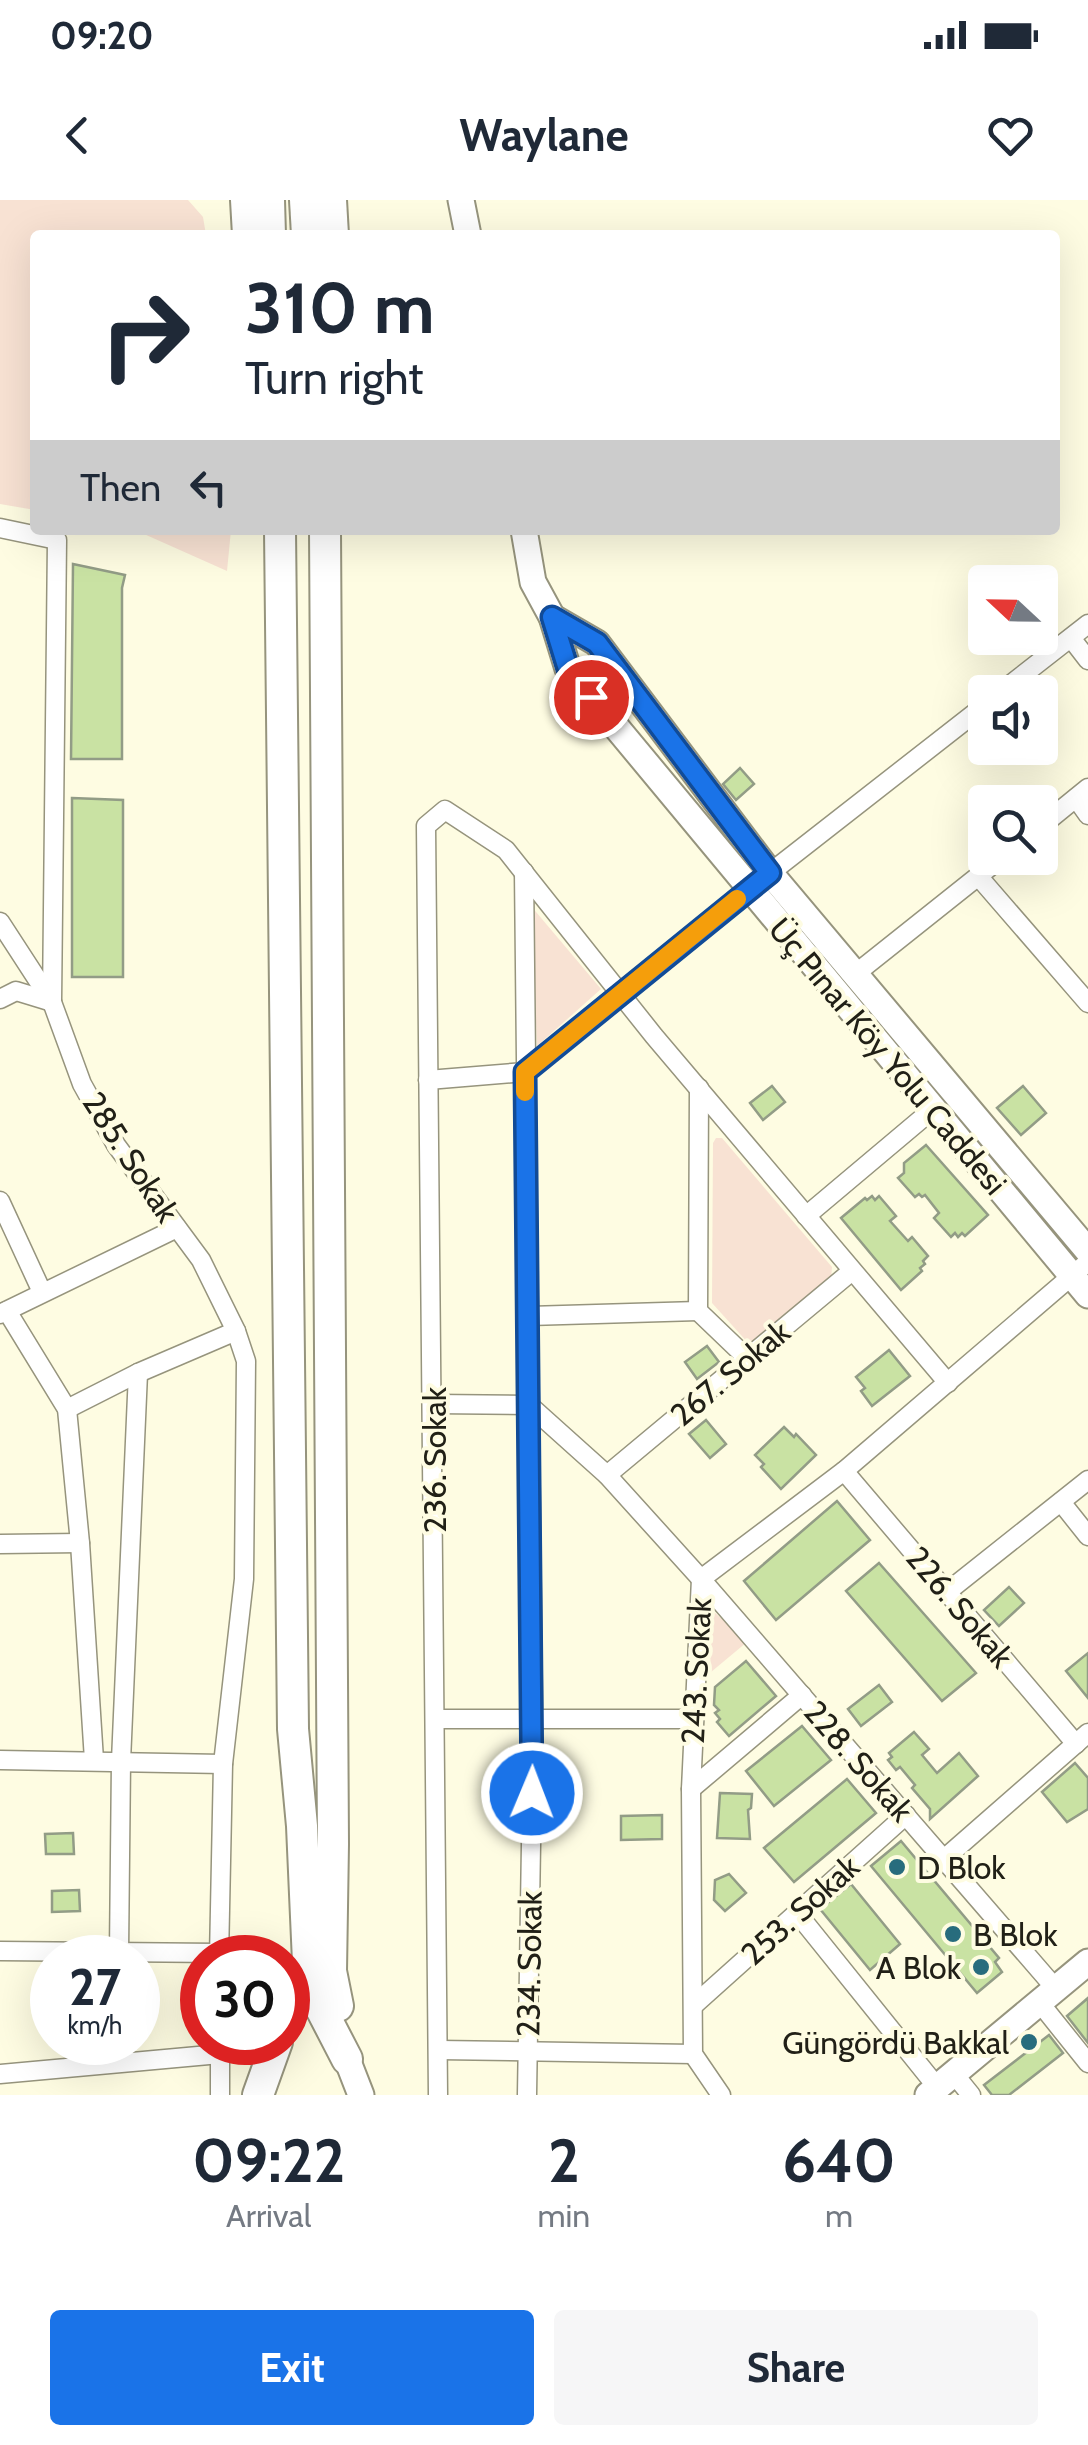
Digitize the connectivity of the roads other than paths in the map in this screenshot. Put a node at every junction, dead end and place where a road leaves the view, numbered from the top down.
1 (246, 200) edge
2 (268, 200) edge
3 (305, 200) edge
4 (331, 200) edge
5 (461, 200) edge
6 (248, 230) edge
7 (270, 230) edge
8 (306, 230) edge
9 (333, 230) edge
10 (467, 230) edge
11 (0, 528) edge
12 (30, 534) edge
13 (33, 535) edge
14 (277, 535) edge
15 (325, 535) edge
16 (525, 535) edge
17 (552, 617) junction
18 (1088, 624) edge
19 (1071, 638) junction
20 (1088, 660) edge
21 (1022, 675) edge
22 (968, 718) edge
23 (1082, 793) edge
24 (1058, 812) edge
25 (1088, 815) edge
26 (524, 872) junction
27 (978, 876) joint
28 (759, 881) junction
29 (0, 922) edge
30 (854, 975) junction
31 (620, 993) junction
32 (0, 999) edge
33 (52, 1002) junction
34 (1088, 1003) edge
35 (525, 1072) junction
36 (428, 1080) junction
37 (698, 1088) junction
38 (932, 1110) junction
39 (0, 1201) edge
40 (806, 1216) junction
41 (178, 1228) junction
42 (1088, 1251) edge
43 (852, 1272) junction
44 (1083, 1277) edge
45 (42, 1292) junction
46 (698, 1311) junction
47 (4, 1312) edge
48 (529, 1316) junction
49 (236, 1332) junction
50 (747, 1358) junction
51 (138, 1373) junction
52 (948, 1383) junction
53 (434, 1404) junction
54 (529, 1404) junction
55 (67, 1410) junction
56 (844, 1471) junction
57 (606, 1475) junction
58 (1088, 1480) edge
59 (1061, 1502) junction
60 (1088, 1536) edge
61 (80, 1543) junction
62 (0, 1544) edge
63 (701, 1579) junction
64 (947, 1592) junction
65 (802, 1695) junction
66 (435, 1719) junction
67 (533, 1719) junction
68 (692, 1719) junction
69 (293, 1728) junction
70 (1082, 1738) edge
71 (0, 1760) edge
72 (94, 1760) junction
73 (121, 1760) junction
74 (222, 1764) junction
75 (690, 1789) junction
76 (906, 1816) junction
77 (944, 1859) junction
78 (797, 1913) junction
79 (119, 1935) edge
80 (219, 1935) edge
81 (289, 1935) edge
82 (0, 1951) edge
83 (30, 1951) edge
84 (1088, 1962) edge
85 (1048, 1996) junction
86 (694, 2004) junction
87 (438, 2050) junction
88 (528, 2051) junction
89 (180, 2053) edge
90 (692, 2054) junction
91 (347, 2058) junction
92 (1088, 2062) edge
93 (220, 2065) edge
94 (269, 2065) edge
95 (0, 2074) edge
96 (940, 2085) edge
97 (220, 2095) edge
98 (258, 2095) edge
99 (361, 2095) edge
100 (438, 2095) edge
101 (527, 2095) edge
102 (721, 2095) edge
103 (971, 2095) edge

1 - 6 highway
2 - 7 highway
3 - 8 highway
4 - 9 highway
5 - 10 main road
11 - 12 street
13 - 33 street
14 - 69 highway
15 - 91 highway
16 - 17 main road
17 - 28 main road, Üç Pınar Köy Yolu Caddesi
17 - 28 main road, Üç Pınar Köy Yolu Caddesi
18 - 19 street
19 - 20 street
19 - 21 street
22 - 28 street
23 - 24 street
23 - 25 street
26 - 31 street
26 - 35 street, 234. Sokak
26 - 36 street, 236. Sokak
27 - 30 street
27 - 34 street
28 - 30 main road, Üç Pınar Köy Yolu Caddesi
28 - 31 street
28 - 38 main road, Üç Pınar Köy Yolu Caddesi
29 - 33 street, 285. Sokak
30 - 42 main road, Üç Pınar Köy Yolu Caddesi
31 - 35 street
31 - 37 street
32 - 33 street
33 - 41 street, 285. Sokak
35 - 36 street
35 - 48 street, 234. Sokak
36 - 53 street, 236. Sokak
37 - 40 street
37 - 46 street
38 - 40 street
38 - 44 main road, Üç Pınar Köy Yolu Caddesi
39 - 45 street
40 - 43 street
41 - 45 street
41 - 49 street, 285. Sokak
43 - 50 street, 267. Sokak
43 - 52 street
44 - 52 street
45 - 47 street
46 - 48 street
46 - 50 street
47 - 55 street
48 - 54 street, 234. Sokak
49 - 51 street
49 - 74 street, 285. Sokak
50 - 57 street, 267. Sokak
51 - 55 street
51 - 73 street
52 - 56 street
53 - 54 street
53 - 66 street, 236. Sokak
54 - 57 street, 243. Sokak
54 - 67 street, 234. Sokak
55 - 61 street
56 - 63 street
56 - 64 street, 226. Sokak
57 - 63 street, 243. Sokak
58 - 59 street
59 - 60 street
59 - 64 street
61 - 62 street
61 - 72 street
63 - 65 street, 228. Sokak
63 - 68 street, 243. Sokak
64 - 70 street, 226. Sokak
65 - 75 street
65 - 76 street, 228. Sokak
66 - 67 street
66 - 87 street, 236. Sokak
67 - 68 street
67 - 88 street, 234. Sokak
68 - 75 street, 243. Sokak
69 - 81 highway
69 - 91 highway
70 - 77 street
71 - 72 street
72 - 73 street
73 - 74 street
73 - 79 street
74 - 80 street, 285. Sokak
75 - 86 street, 243. Sokak
76 - 77 street, 228. Sokak
76 - 78 street, 253. Sokak
77 - 85 street, 228. Sokak
78 - 86 street, 253. Sokak
78 - 96 street
82 - 83 street
84 - 85 main road
85 - 92 street, 228. Sokak
85 - 96 main road
86 - 90 street, 243. Sokak
87 - 88 street
87 - 100 street, 236. Sokak
88 - 90 street
88 - 101 street, 234. Sokak
89 - 95 street
90 - 102 street
91 - 99 main road
93 - 97 street
94 - 98 highway
96 - 103 street

